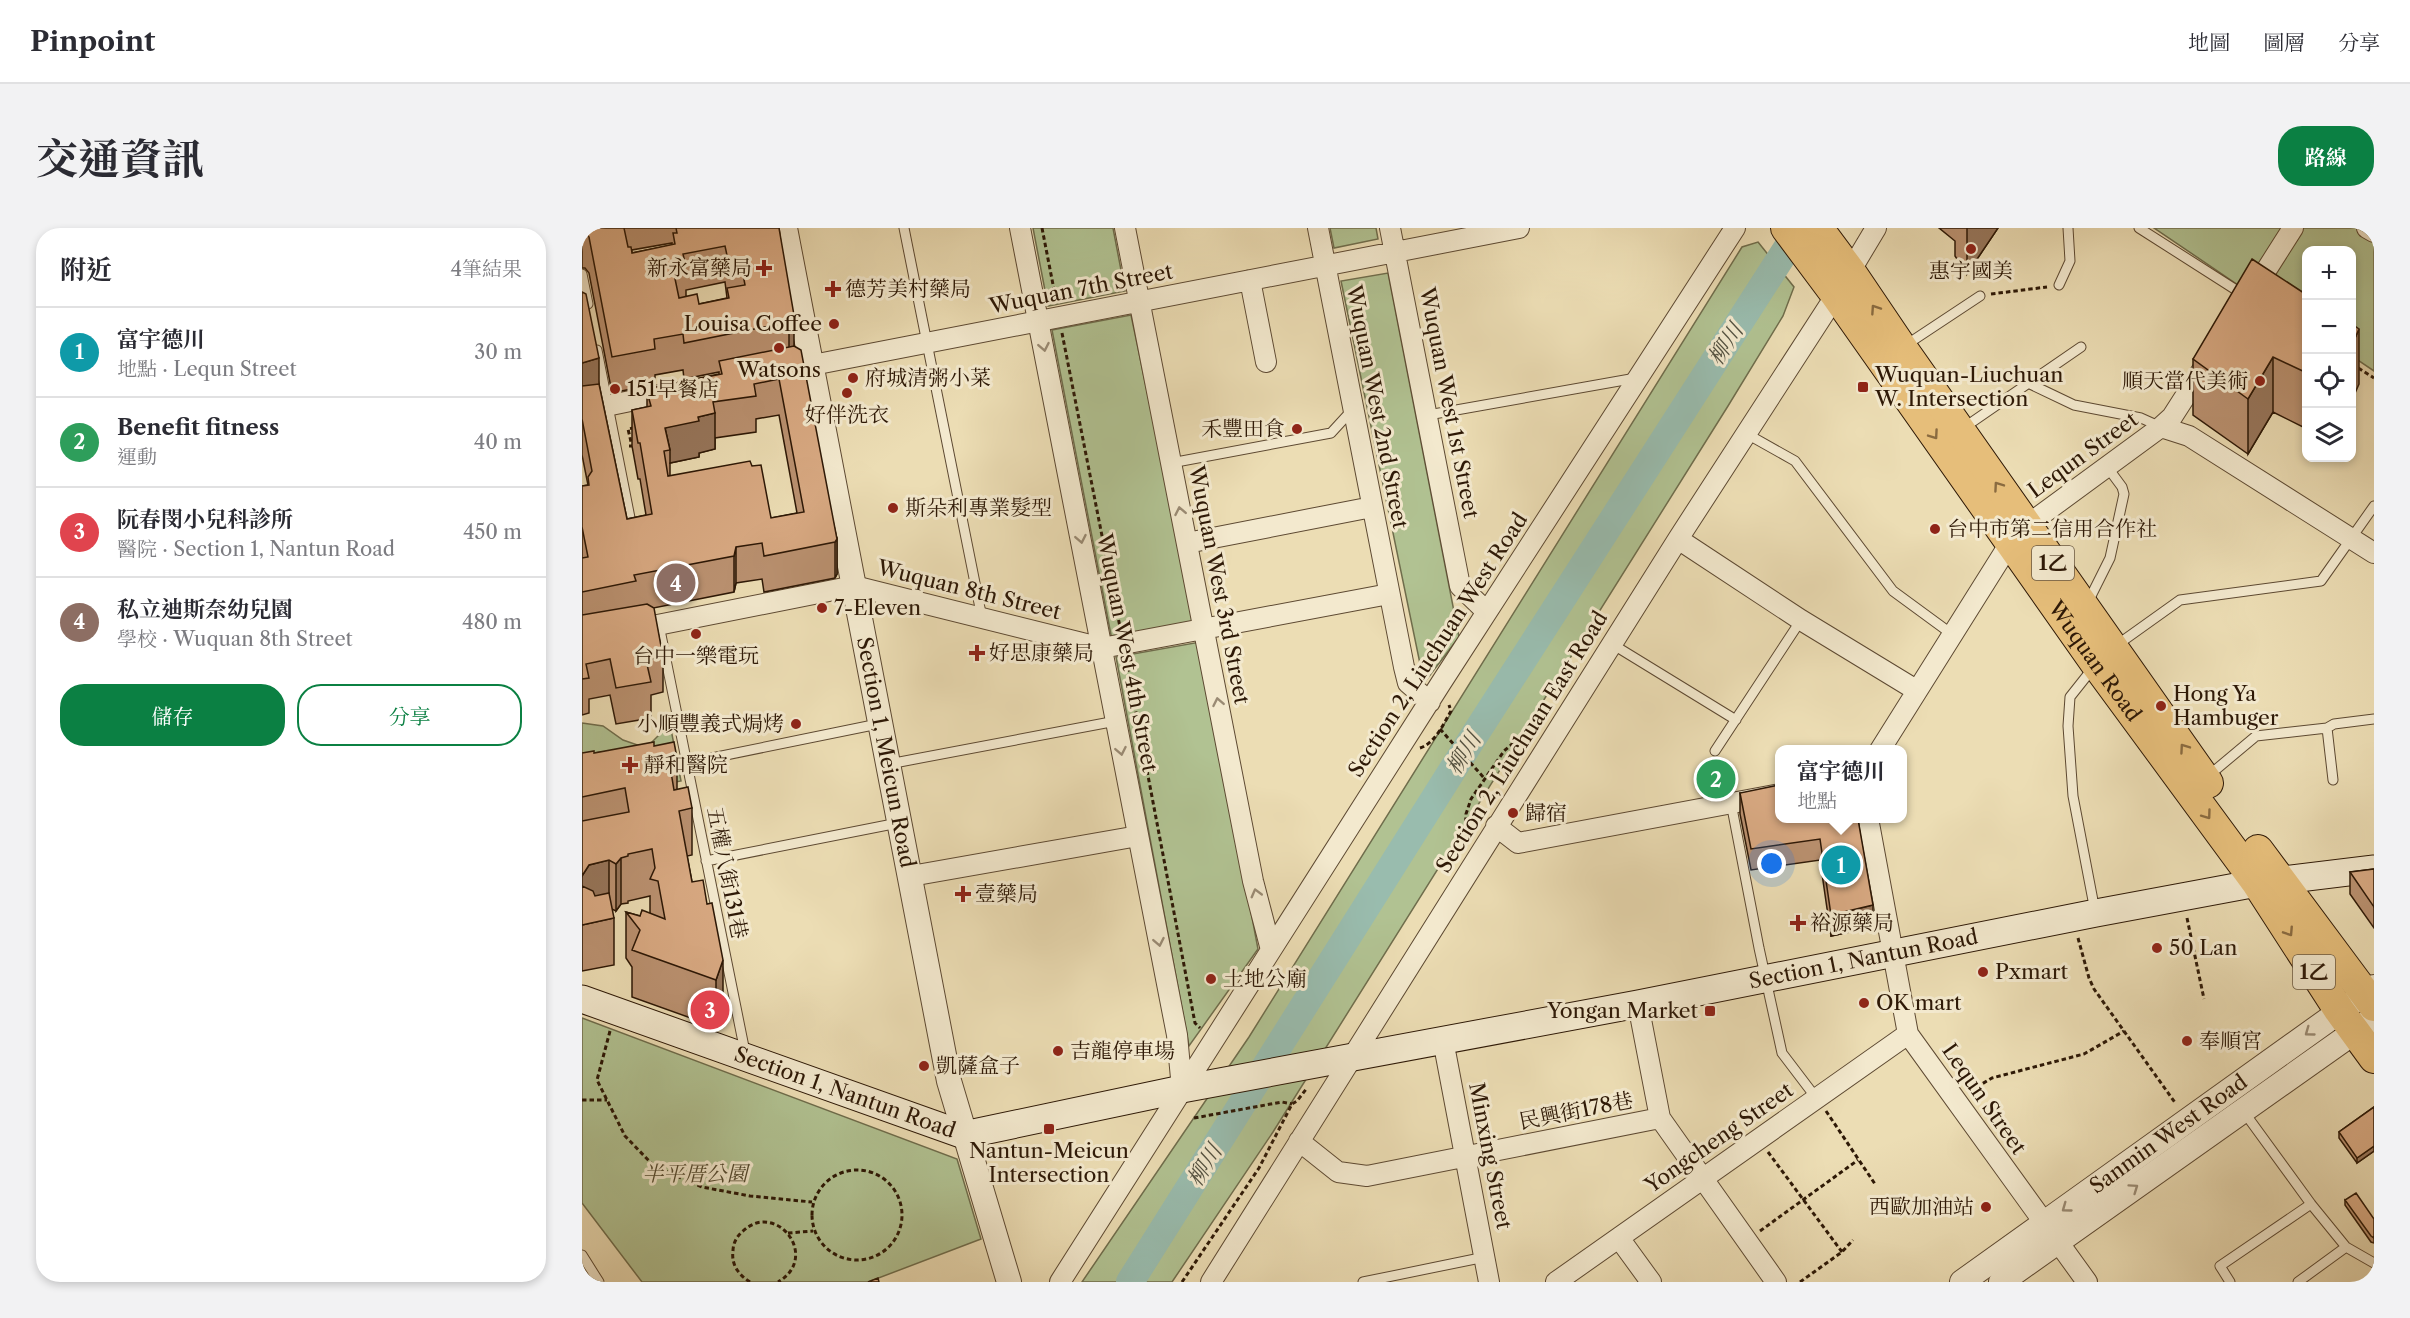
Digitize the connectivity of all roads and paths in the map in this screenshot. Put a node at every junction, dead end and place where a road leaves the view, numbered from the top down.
1 (785, 228) edge
2 (904, 228) edge
3 (1020, 228) edge
4 (1042, 228) edge
5 (1125, 228) edge
6 (1318, 228) edge
7 (1390, 228) edge
8 (1519, 228) edge
9 (1735, 228) edge
10 (1786, 228) edge
11 (1876, 228) edge
12 (2068, 228) edge
13 (2139, 228) edge
14 (2293, 228) edge
15 (2367, 228) edge
16 (2374, 232) edge
17 (1821, 246) edge
18 (1395, 253) junction
19 (1325, 266) junction
20 (582, 274) edge
21 (1250, 280) junction
22 (1843, 283) junction
23 (2060, 285) joint
24 (1055, 295) dead end
25 (1980, 296) joint
26 (1140, 301) junction
27 (2245, 303) joint
28 (590, 314) edge
29 (1038, 321) junction
30 (1062, 332) dead end
31 (594, 336) edge
32 (927, 343) junction
33 (2081, 347) dead end
34 (1902, 348) junction
35 (2217, 348) edge
36 (1266, 362) dead end
37 (812, 365) junction
38 (2356, 367) edge
39 (777, 372) edge
40 (1637, 378) junction
41 (2374, 378) edge
42 (2028, 383) junction
43 (696, 388) edge
44 (608, 406) junction
45 (1353, 409) junction
46 (582, 411) edge
47 (1428, 415) junction
48 (642, 426) edge
49 (2161, 427) junction
50 (1960, 431) junction
51 (1747, 434) junction
52 (629, 446) dead end
53 (1171, 464) junction
54 (2108, 468) junction
55 (2374, 506) edge
56 (1372, 507) junction
57 (2018, 535) junction
58 (1678, 539) junction
59 (2351, 539) junction
60 (635, 541) edge
61 (1187, 543) junction
62 (2374, 553) edge
63 (854, 586) junction
64 (1389, 594) junction
65 (2085, 608) junction
66 (1487, 612) junction
67 (1117, 614) dead end
68 (982, 618) junction
69 (1801, 620) junction
70 (659, 625) junction
71 (1203, 629) junction
72 (1953, 635) junction
73 (582, 640) edge
74 (1612, 644) junction
75 (1102, 648) junction
76 (2105, 656) junction
77 (1126, 662) dead end
78 (1916, 690) junction
79 (1439, 703) junction
80 (2374, 718) edge
81 (1736, 720) junction
82 (1116, 721) junction
83 (881, 724) junction
84 (2327, 728) junction
85 (1440, 729) junction
86 (1526, 732) dead end
87 (1883, 745) edge
88 (1419, 748) dead end
89 (1715, 751) dead end
90 (687, 763) junction
91 (889, 764) junction
92 (2205, 778) junction
93 (1485, 779) junction
94 (2333, 780) dead end
95 (1775, 795) edge
96 (1731, 803) junction
97 (900, 823) junction
98 (1869, 823) edge
99 (1496, 826) junction
100 (1138, 836) junction
101 (1465, 837) dead end
102 (706, 861) junction
103 (2374, 869) edge
104 (911, 876) junction
105 (2268, 882) junction
106 (2183, 897) junction
107 (2084, 916) junction
108 (1271, 950) junction
109 (1894, 953) junction
110 (1766, 978) junction
111 (582, 999) edge
112 (2204, 999) dead end
113 (1638, 1004) junction
114 (2364, 1007) edge
115 (616, 1012) junction
116 (1194, 1023) dead end
117 (2124, 1031) junction
118 (1908, 1034) junction
119 (1443, 1040) junction
120 (1352, 1056) junction
121 (746, 1057) junction
122 (2374, 1058) edge
123 (1182, 1089) junction
124 (1817, 1099) junction
125 (582, 1100) edge
126 (607, 1100) junction
127 (1955, 1100) junction
128 (2243, 1111) junction
129 (1194, 1118) dead end
130 (1660, 1118) junction
131 (2188, 1120) junction
132 (964, 1135) junction
133 (1758, 1138) junction
134 (1299, 1141) junction
135 (1466, 1158) junction
136 (1858, 1160) junction
137 (1703, 1178) junction
138 (1875, 1184) dead end
139 (1803, 1200) junction
140 (812, 1202) junction
141 (2311, 1204) junction
142 (813, 1231) junction
143 (788, 1233) junction
144 (2051, 1233) junction
145 (1619, 1238) junction
146 (1853, 1240) dead end
147 (1747, 1241) junction
148 (2346, 1247) junction
149 (1842, 1252) junction
150 (582, 1255) edge
151 (1485, 1257) junction
152 (2374, 1263) edge
153 (599, 1282) edge
154 (750, 1282) edge
155 (778, 1282) edge
156 (1009, 1282) edge
157 (1060, 1282) edge
158 (1182, 1282) edge
159 (1211, 1282) edge
160 (1363, 1282) edge
161 (1490, 1282) edge
162 (1556, 1282) edge
163 (1651, 1282) edge
164 (1776, 1282) edge
165 (1800, 1282) edge
166 (1962, 1282) edge
167 (2001, 1282) edge
168 (2087, 1282) edge
169 (2230, 1282) edge
170 (2298, 1282) edge

1 - 37 street, Section 1, Meicun Road
2 - 32 lane
3 - 29 street, Wuquan West 4th Street
4 - 24 path
5 - 26 street, Wuquan West 3rd Street
6 - 19 street, Wuquan West 2nd Street
7 - 18 street, Wuquan West 1st Street
8 - 18 street, Wuquan 7th Street
9 - 40 street, Section 2, Liuchuan West Road
10 - 17 main road, 1乙
11 - 22 street, Section 2, Liuchuan East Road
12 - 23 lane
13 - 27 lane
14 - 27 street
15 - 16 street
17 - 22 main road, Wuquan Road / 1乙
18 - 19 street, Wuquan 7th Street
18 - 47 street, Wuquan West 1st Street
19 - 21 street, Wuquan 7th Street
19 - 45 street, Wuquan West 2nd Street
20 - 28 lane
21 - 26 street, Wuquan 7th Street
21 - 36 street
34 -> 22 main road, Wuquan Road / 1乙
22 - 51 street, Section 2, Liuchuan East Road
22 -> 57 main road, Wuquan Road / 1乙
23 - 25 path
25 - 34 lane
26 - 29 street, Wuquan 7th Street
26 - 53 street, Wuquan West 3rd Street
29 - 32 street, Wuquan 7th Street
29 -> 75 street, Wuquan West 4th Street
30 - 67 path
31 - 44 lane
32 - 37 street, Wuquan 7th Street
32 - 68 lane
33 - 42 lane
34 - 50 main road, Wuquan Road / 1乙
35 - 49 street, Lequn Street
37 - 39 street, Wuquan 7th Street
37 - 63 street, Section 1, Meicun Road
38 - 41 path
40 - 47 lane
40 - 66 street, Section 2, Liuchuan West Road
42 - 49 lane
42 - 50 lane
43 - 44 street
44 - 46 street
44 - 60 lane
45 - 53 lane
45 - 56 street, Wuquan West 2nd Street
47 - 66 street, Wuquan West 1st Street
48 - 52 path
49 - 54 street, Lequn Street
49 - 59 street
57 -> 50 main road, Wuquan Road / 1乙
51 - 58 street, Section 2, Liuchuan East Road
51 - 72 lane
61 -> 53 street, Wuquan West 3rd Street
54 - 57 street, Lequn Street
54 - 65 lane
55 - 59 lane
56 - 61 street
56 - 64 street, Wuquan West 2nd Street
57 - 65 main road, Wuquan Road / 1乙
57 - 72 street, Lequn Street
57 - 76 main road, Wuquan Road / 1乙
58 - 69 street
58 - 74 street, Section 2, Liuchuan East Road
59 - 62 street
59 - 76 lane
61 - 71 street, Wuquan West 3rd Street
63 - 68 street, Wuquan 8th Street
63 - 70 street, Wuquan 8th Street
63 - 83 street, Section 1, Meicun Road
64 - 71 street
64 - 79 street, Wuquan West 2nd Street
65 - 76 main road, Wuquan Road / 1乙
66 - 79 street, Section 2, Liuchuan West Road
68 - 75 street, Wuquan 8th Street
69 - 78 street
69 - 81 lane
70 - 73 street, Wuquan 8th Street
70 - 90 lane, 五權八街131巷
71 - 75 street, Wuquan 8th Street
108 -> 71 street, Wuquan West 3rd Street
72 - 78 street, Lequn Street
74 - 81 lane
74 - 99 street, Section 2, Liuchuan East Road
75 - 82 street, Wuquan West 4th Street
92 -> 76 main road, Wuquan Road / 1乙
76 -> 105 main road, Wuquan Road / 1乙
76 - 107 lane
77 - 116 path
78 - 87 street, Lequn Street
79 - 85 path
79 - 108 street, Section 2, Liuchuan West Road
80 - 84 lane
81 - 89 lane
82 - 91 lane
82 -> 100 street, Wuquan West 4th Street
83 - 90 lane
83 - 91 street, Section 1, Meicun Road
84 - 92 lane
84 - 94 lane
85 - 88 path
85 - 93 path
86 - 93 path
90 - 102 lane, 五權八街131巷
91 - 97 street, Section 1, Meicun Road
92 - 105 main road, Wuquan Road / 1乙
93 - 101 path
95 - 96 street
96 - 99 street
96 - 110 lane
97 - 102 lane
97 - 104 street, Section 1, Meicun Road
98 - 109 street, Lequn Street
99 - 120 street, Section 2, Liuchuan East Road
100 - 104 street
100 -> 123 street, Wuquan West 4th Street
102 - 121 lane, 五權八街131巷
103 - 105 main road, Section 1, Nantun Road
104 - 132 street, Section 1, Meicun Road
105 - 106 main road, Section 1, Nantun Road
105 - 114 main road, Wuquan Road / 1乙
106 - 107 main road, Section 1, Nantun Road
106 - 112 path
107 - 109 main road, Section 1, Nantun Road
107 - 117 path
108 - 123 street, Section 2, Liuchuan West Road
109 - 110 main road, Section 1, Nantun Road
109 - 118 street, Lequn Street
110 - 113 main road, Section 1, Nantun Road
110 - 124 lane
111 - 115 main road, Section 1, Nantun Road
113 - 119 main road, Section 1, Nantun Road
113 - 130 street
114 - 122 main road, Wuquan Road / 1乙
114 - 128 street, Sanmin West Road
114 -> 131 street, Sanmin West Road
115 - 121 main road, Section 1, Nantun Road
115 - 126 path
117 - 127 path
117 - 131 path
118 - 124 street, Yongcheng Street
118 - 127 street, Lequn Street
119 - 120 main road, Section 1, Nantun Road
119 - 135 street, Minxing Street
120 - 123 main road, Section 1, Nantun Road
120 - 134 street, Section 2, Liuchuan East Road
121 - 132 main road, Section 1, Nantun Road
123 - 132 main road, Section 1, Nantun Road
123 - 157 street, Section 2, Liuchuan West Road
124 - 133 street, Yongcheng Street
124 - 136 path
125 - 126 path
126 - 140 path
127 - 144 street, Lequn Street
128 - 141 lane
144 -> 128 street, Sanmin West Road
129 - 158 path
130 - 135 street, 民興街178巷
130 - 137 street
131 -> 144 street, Sanmin West Road
132 - 156 street, Section 1, Meicun Road
133 - 137 street, Yongcheng Street
133 - 139 path
134 - 135 street, 民興街178巷
134 - 159 street, Section 2, Liuchuan East Road
135 - 151 street, Minxing Street
136 - 138 path
136 - 139 path
137 - 145 street, Yongcheng Street
137 - 147 street
139 - 147 path
139 - 149 path
140 - 142 path
140 - 142 path
141 - 148 lane
141 - 169 lane
142 - 143 path
143 - 154 path
143 - 155 path
144 - 166 street, Sanmin West Road
144 - 167 street, Sanmin West Road
144 - 168 street, Lequn Street
145 - 162 street, Yongcheng Street
145 - 163 street
146 - 149 path
147 - 164 street
148 - 152 lane
148 - 170 lane
149 - 165 path
150 - 153 lane
151 - 160 lane
151 - 161 street, Minxing Street

